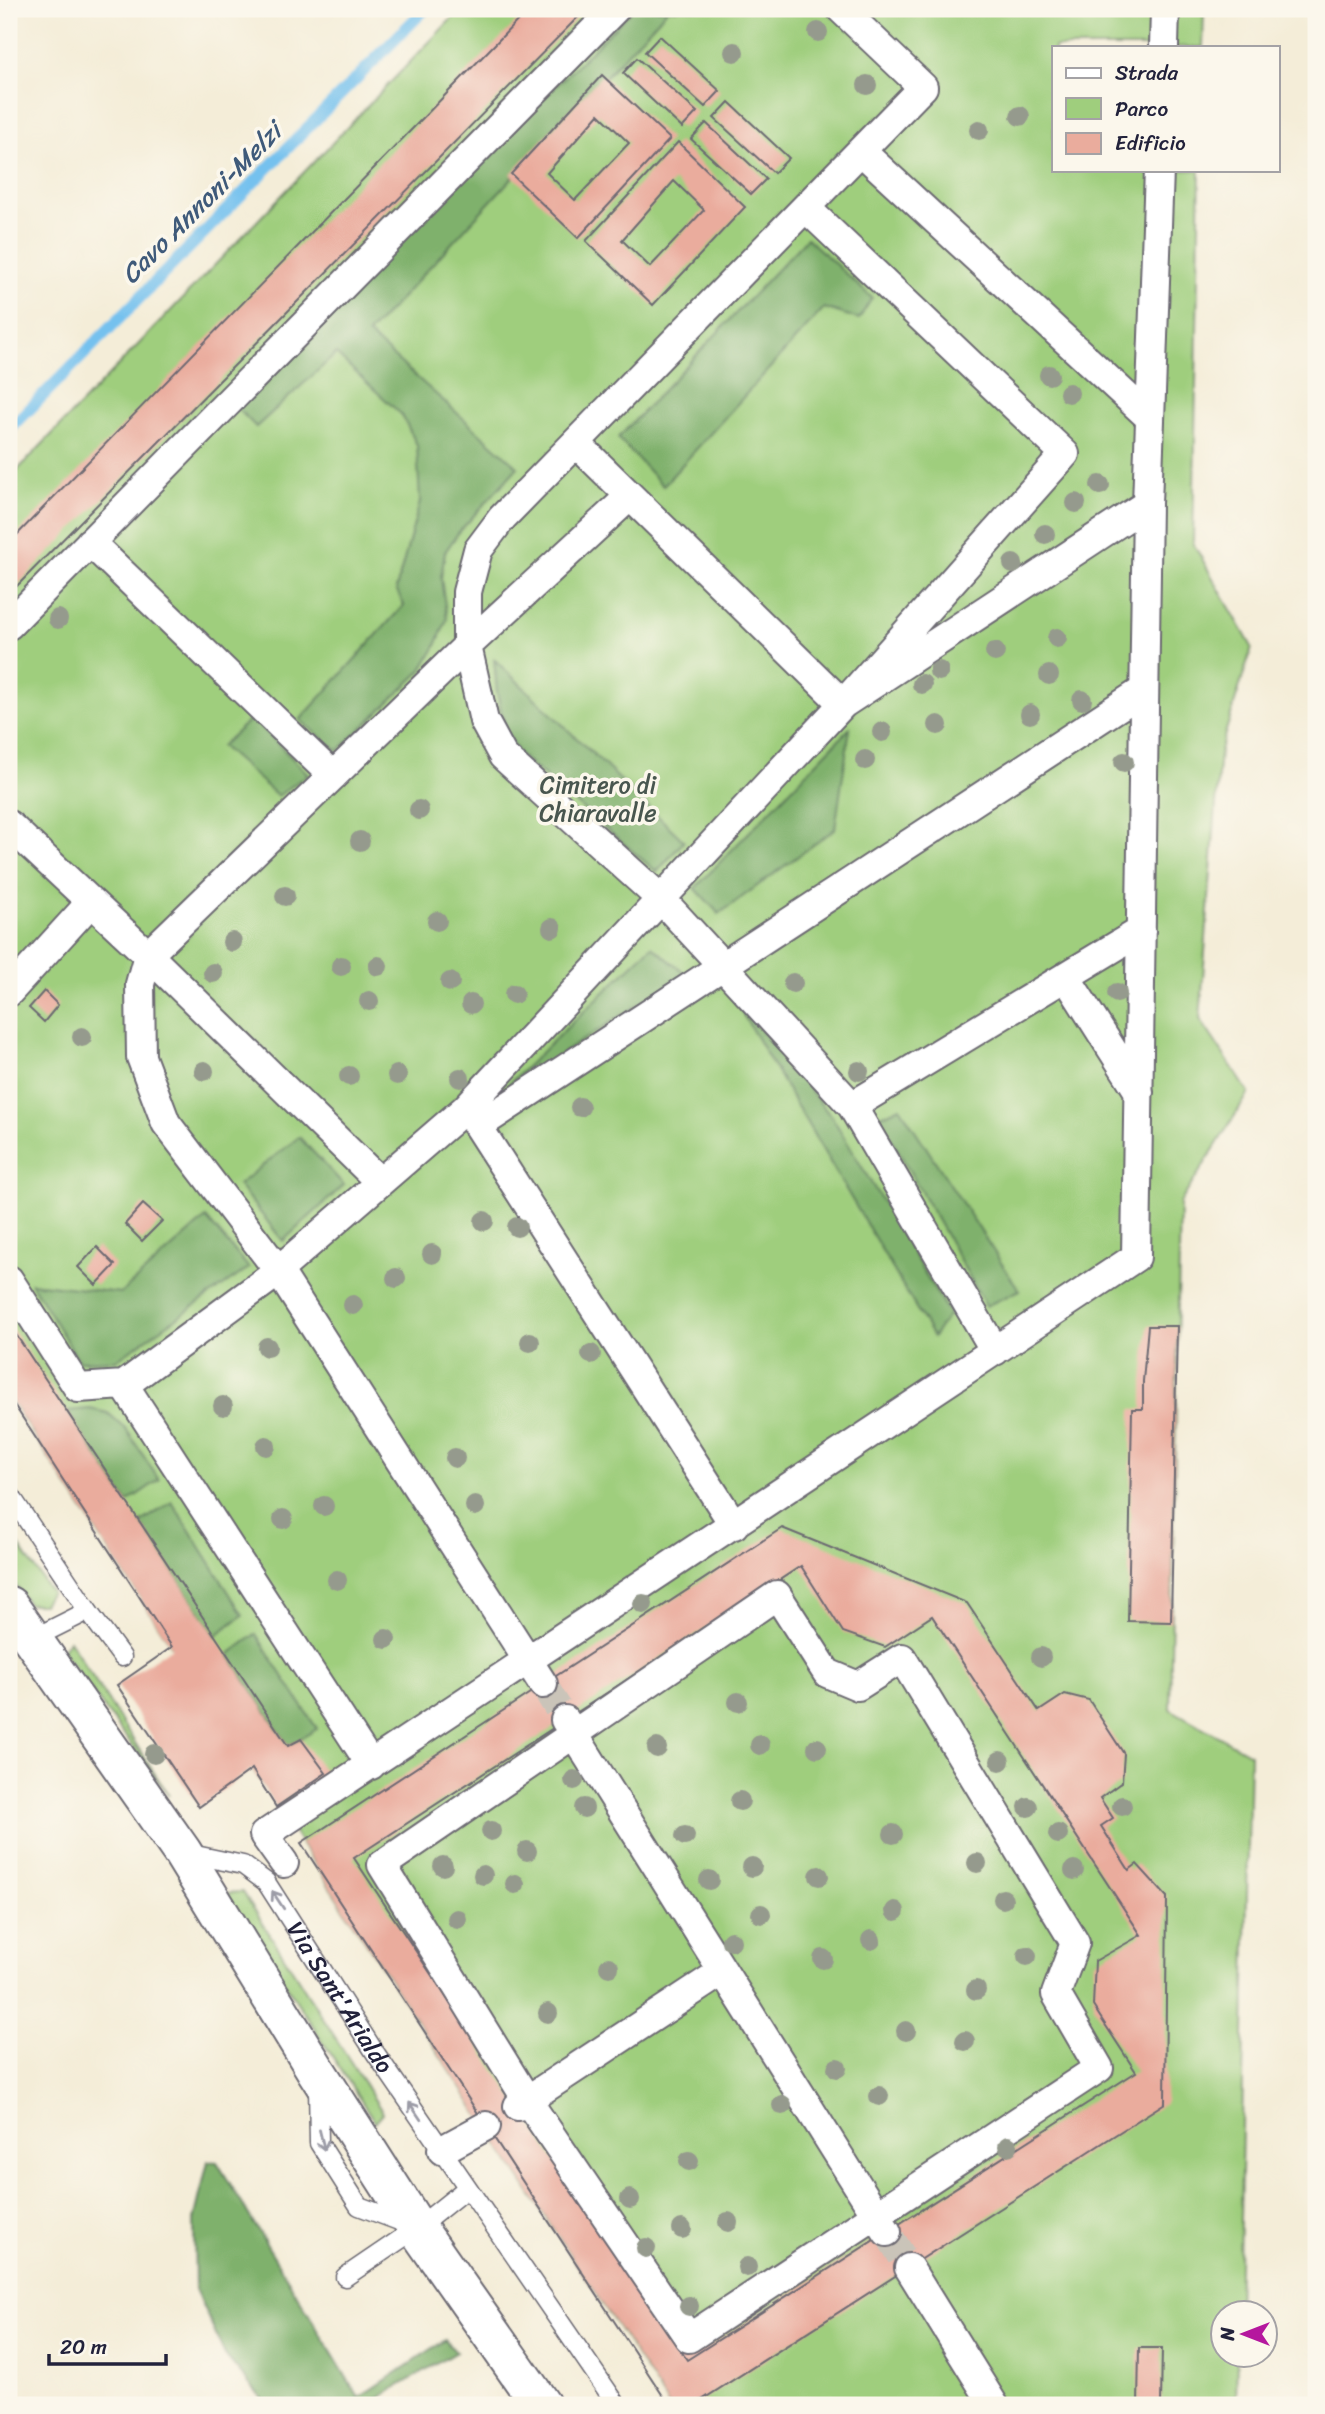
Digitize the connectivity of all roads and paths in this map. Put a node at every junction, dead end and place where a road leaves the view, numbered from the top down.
1 (615, 9) edge
2 (841, 9) edge
3 (1165, 9) edge
4 (1164, 46) edge
5 (862, 151) junction
6 (1159, 172) edge
7 (806, 208) junction
8 (1150, 418) junction
9 (576, 443) junction
10 (630, 496) junction
11 (1147, 504) junction
12 (90, 542) junction
13 (9, 625) edge
14 (467, 646) junction
15 (1144, 690) junction
16 (843, 704) junction
17 (333, 776) junction
18 (9, 825) edge
19 (661, 899) junction
20 (91, 902) junction
21 (1141, 931) junction
22 (148, 955) junction
23 (723, 966) junction
24 (1066, 977) junction
25 (9, 992) edge
26 (1139, 1092) junction
27 (852, 1106) junction
28 (472, 1117) junction
29 (380, 1182) junction
30 (278, 1270) junction
31 (9, 1280) edge
32 (995, 1351) junction
33 (124, 1385) junction
34 (9, 1493) edge
35 (734, 1525) junction
36 (9, 1606) edge
37 (88, 1611) junction
38 (32, 1639) junction
39 (122, 1657) dead end
40 (535, 1673) junction
41 (570, 1727) junction
42 (371, 1765) junction
43 (182, 1852) junction
44 (284, 1863) dead end
45 (723, 1971) junction
46 (523, 2103) junction
47 (485, 2126) dead end
48 (442, 2150) junction
49 (467, 2188) junction
50 (882, 2223) junction
51 (417, 2228) junction
52 (909, 2269) tunnel mouth
53 (345, 2277) dead end
54 (541, 2405) edge
55 (617, 2405) edge
56 (994, 2405) edge

1 - 12 street
2 - 5 street
3 - 4 street
5 - 7 street
5 - 8 street
6 - 8 street
7 - 9 street
7 - 16 street
8 - 11 street
9 - 10 street
9 - 14 street
10 - 14 street
10 - 16 street
11 - 15 street
11 - 16 street
12 - 13 street
12 - 17 street
14 - 17 street
14 - 19 street
15 - 21 street
15 - 23 street
16 - 19 street
17 - 22 street
18 - 20 street
19 - 23 street
19 - 28 street
20 - 22 street
20 - 25 street
21 - 24 street
21 - 26 street
22 - 29 street
22 - 30 street
23 - 27 street
23 - 28 street
24 - 26 street
24 - 27 street
26 - 32 street
27 - 32 street
28 - 29 street
28 - 35 street
29 - 30 street
30 - 33 street
30 - 40 street
31 - 33 street
32 - 35 street
33 - 42 street
34 - 37 lane
35 - 40 street
36 - 38 street
37 - 38 lane
37 - 39 lane
38 - 43 street
40 - 42 street
41 - 45 street
41 - 46 street
41 - 50 street
42 - 44 street
48 -> 43 lane, Via Sant'Arialdo
43 - 51 street
45 - 46 street
45 - 50 street
46 - 50 street
47 - 48 street
48 - 49 lane, Via Sant'Arialdo
49 - 51 lane
49 - 55 lane, Via Sant'Arialdo
51 - 53 lane
51 - 54 street
52 - 56 street

